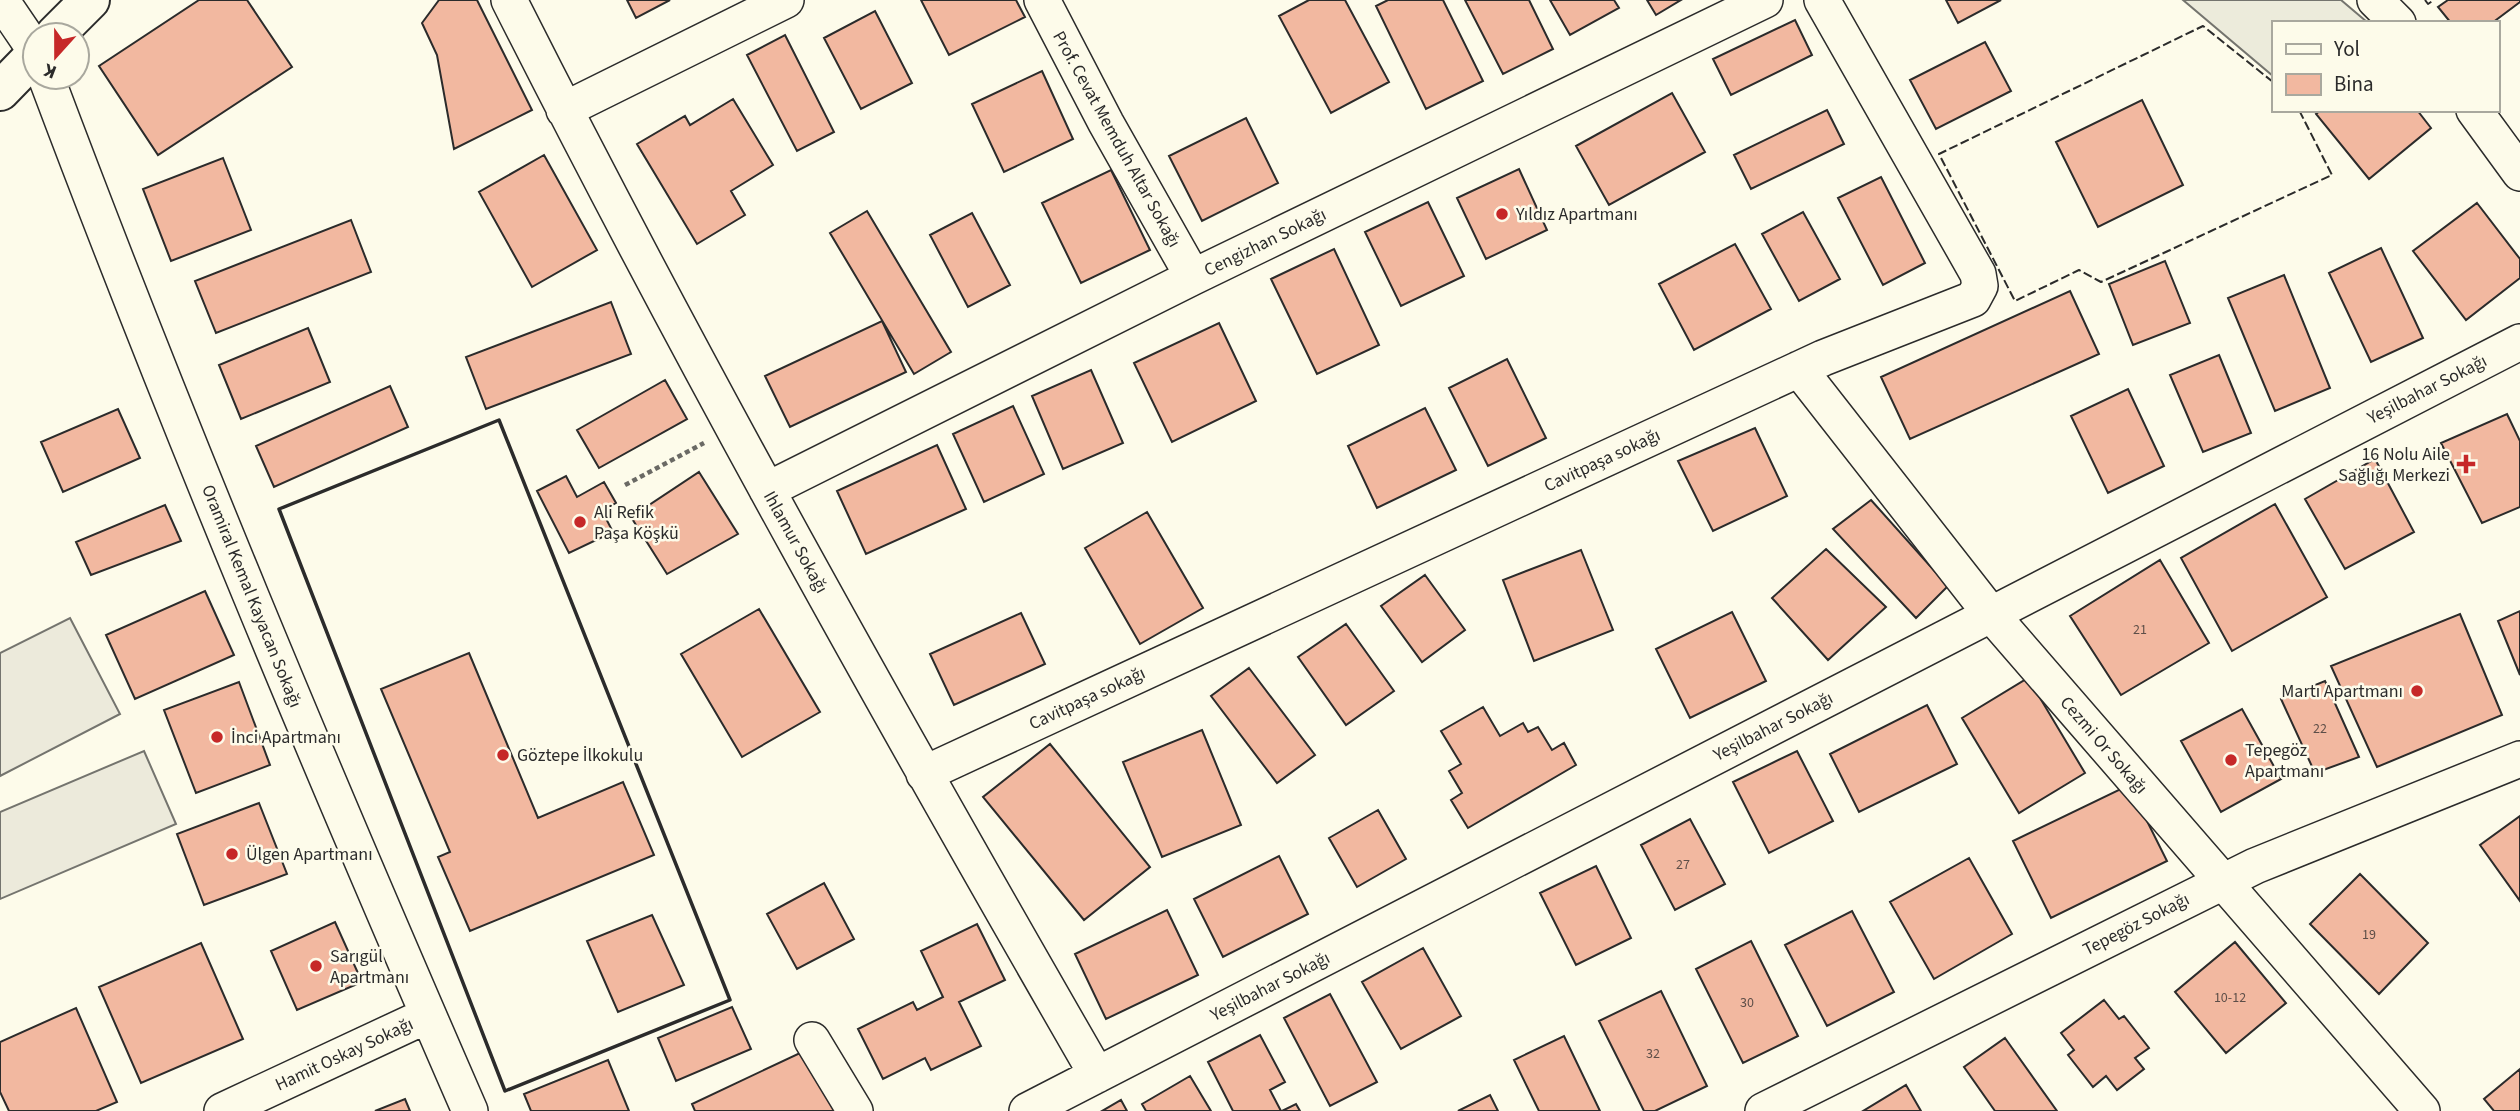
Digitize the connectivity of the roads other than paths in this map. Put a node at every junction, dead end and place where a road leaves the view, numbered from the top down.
1 (1, 0) edge
2 (90, 0) edge
3 (509, 0) edge
4 (786, 0) edge
5 (1042, 0) edge
6 (1765, 0) edge
7 (1822, 0) edge
8 (2375, 0) edge
9 (69, 21) edge
10 (2396, 21) edge
11 (21, 29) edge
12 (21, 69) edge
13 (0, 91) edge
14 (51, 91) edge
15 (564, 110) junction
16 (2475, 112) edge
17 (2520, 173) edge
18 (1193, 277) junction
19 (2520, 342) edge
20 (1799, 369) junction
21 (767, 490) junction
22 (1990, 613) junction
23 (2520, 759) edge
24 (924, 774) junction
25 (2221, 881) junction
26 (428, 1015) junction
27 (811, 1040) dead end
28 (1097, 1075) junction
29 (222, 1111) edge
30 (470, 1111) edge
31 (855, 1111) edge
32 (1027, 1111) edge
33 (1763, 1111) edge
34 (2422, 1111) edge

1 - 11 street
2 - 9 main road
3 - 15 street, Ihlamur Sokağı
4 - 15 street
5 - 18 street, Prof. Cevat Memduh Altar Sokağı
6 - 18 street, Cengizhan Sokağı
7 - 20 street, Cavitpaşa sokağı
8 - 10 street
12 - 13 main road
14 - 26 street, Oramiral Kemal Kayacan Sokağı
15 - 21 street, Ihlamur Sokağı
16 - 17 street
18 - 21 street, Cengizhan Sokağı
19 - 22 street, Yeşilbahar Sokağı
20 - 22 street, Cezmi Or Sokağı
20 - 24 street, Cavitpaşa sokağı
21 - 24 street, Ihlamur Sokağı
22 - 25 street, Cezmi Or Sokağı
22 - 28 street, Yeşilbahar Sokağı
23 - 25 street, Tepegöz Sokağı
24 - 28 street, Ihlamur Sokağı
25 - 33 street, Tepegöz Sokağı
25 - 34 street, Cezmi Or Sokağı
26 - 29 street, Hamit Oskay Sokağı
26 - 30 street, Oramiral Kemal Kayacan Sokağı
27 - 31 street
28 - 32 street, Yeşilbahar Sokağı

